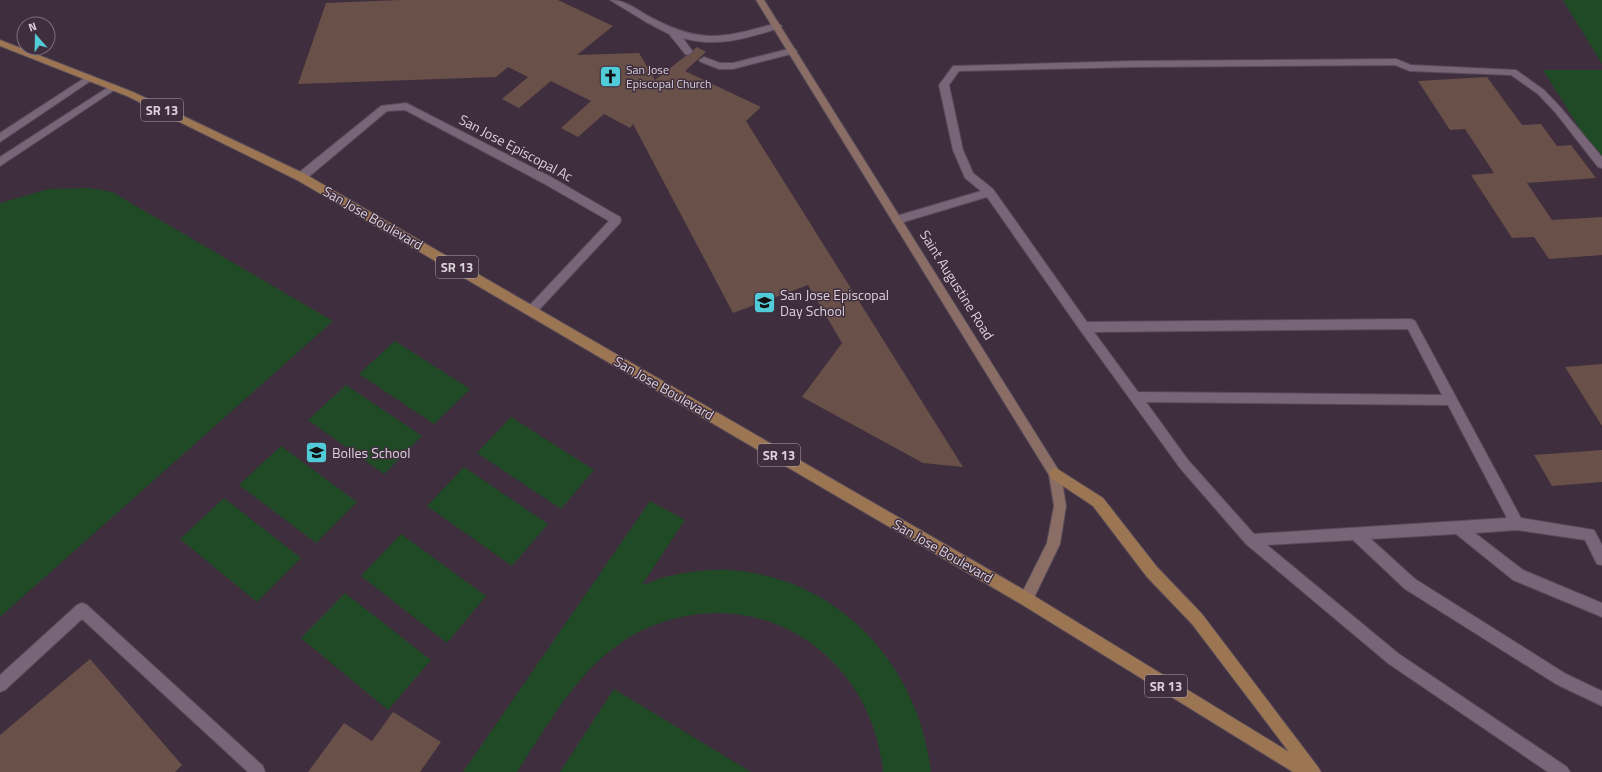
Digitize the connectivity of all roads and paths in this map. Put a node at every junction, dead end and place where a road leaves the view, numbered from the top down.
1 (614, 0) edge
2 (760, 0) edge
3 (777, 26) junction
4 (673, 32) junction
5 (0, 42) edge
6 (792, 51) junction
7 (688, 52) dead end
8 (704, 60) dead end
9 (89, 78) junction
10 (113, 87) junction
11 (0, 138) edge
12 (0, 162) edge
13 (1602, 164) edge
14 (301, 176) junction
15 (990, 192) junction
16 (897, 220) junction
17 (532, 310) junction
18 (1084, 327) junction
19 (1135, 397) junction
20 (1452, 400) junction
21 (1055, 474) junction
22 (1517, 524) junction
23 (1458, 528) junction
24 (1356, 534) junction
25 (1251, 540) junction
26 (1602, 559) edge
27 (1026, 599) junction
28 (1602, 610) edge
29 (0, 685) edge
30 (1602, 699) edge
31 (258, 771) dead end
32 (1307, 772) edge
33 (1313, 772) edge
34 (1562, 772) edge

1 - 4 street
2 - 3 main road, Saint Augustine Road
3 - 4 street
3 - 6 main road, Saint Augustine Road
4 - 7 street
5 - 9 main road, San Jose Boulevard / SR 13
6 - 8 street
6 - 16 main road, Saint Augustine Road
9 - 10 main road, San Jose Boulevard / SR 13
9 - 11 street
10 - 12 street
10 - 14 main road, San Jose Boulevard / SR 13
13 - 15 street
14 - 17 main road, San Jose Boulevard / SR 13
14 - 17 street, San Jose Episcopal Ac
15 - 16 street
15 - 18 street
16 - 21 main road, Saint Augustine Road
17 - 27 main road, San Jose Boulevard / SR 13
18 - 19 street
18 - 20 street
19 - 20 street
19 - 25 street
20 - 22 street
21 - 27 main road, Saint Augustine Road
21 - 33 main road
22 - 23 street
22 - 26 street
23 - 24 street
23 - 28 street
24 - 25 street
24 - 30 street
25 - 34 street
27 - 32 main road, San Jose Boulevard / SR 13
29 - 31 street

